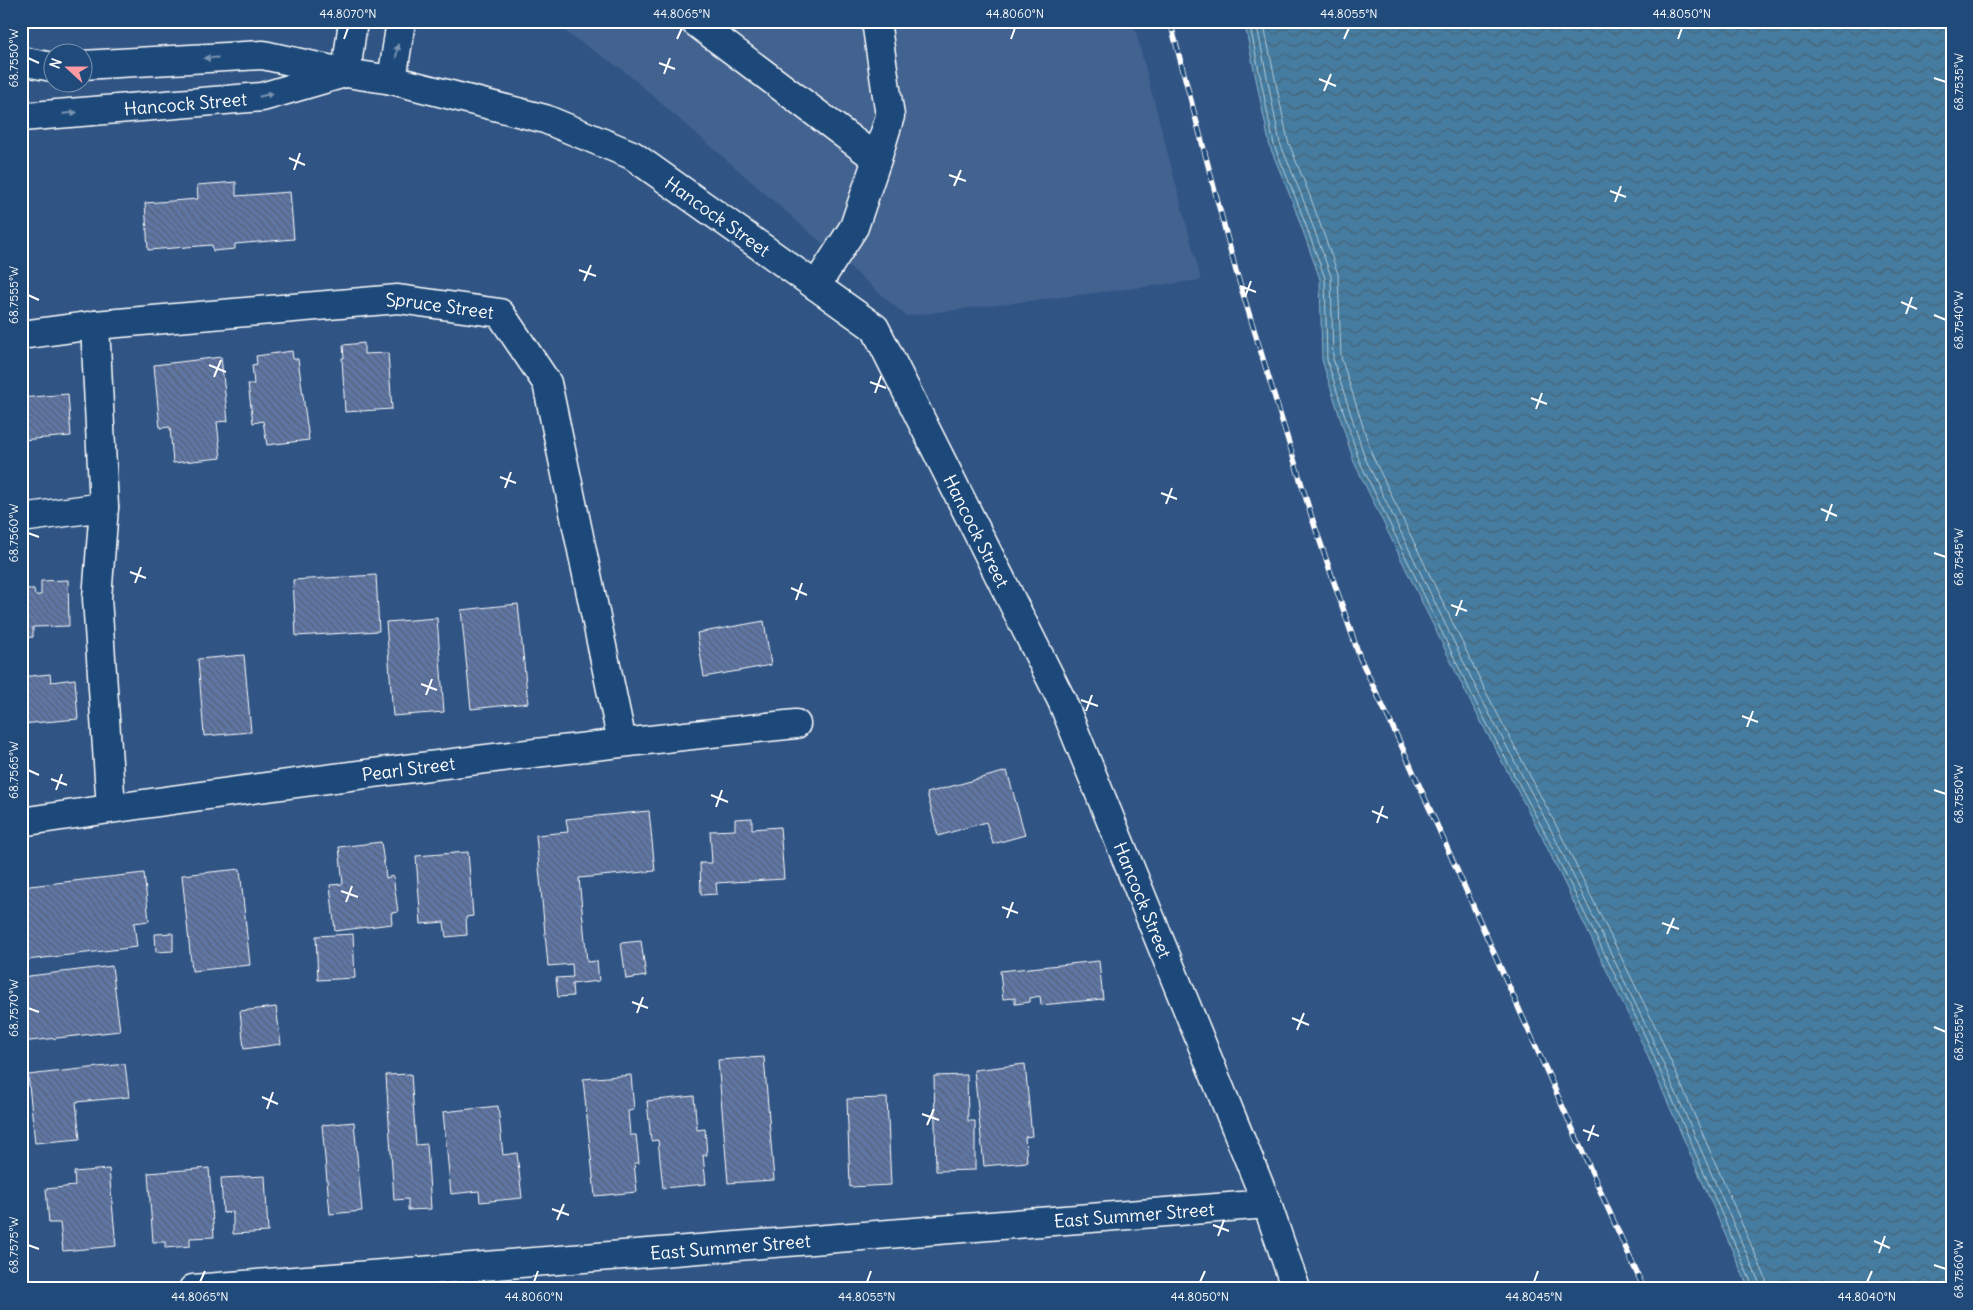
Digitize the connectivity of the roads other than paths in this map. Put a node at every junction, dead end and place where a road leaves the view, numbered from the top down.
1 (353, 21) edge
2 (401, 21) edge
3 (694, 21) edge
4 (876, 21) edge
5 (21, 60) edge
6 (42, 65) edge
7 (92, 65) edge
8 (42, 68) edge
9 (21, 69) edge
10 (346, 73) junction
11 (392, 80) junction
12 (21, 117) edge
13 (877, 159) junction
14 (816, 286) junction
15 (95, 325) junction
16 (21, 335) edge
17 (104, 507) junction
18 (21, 518) edge
19 (796, 724) dead end
20 (622, 742) junction
21 (111, 808) junction
22 (21, 822) edge
23 (1267, 1204) junction
24 (193, 1289) edge
25 (1296, 1289) edge

1 - 10 street
11 -> 2 street
3 - 13 street
4 - 13 street
5 - 6 street
10 -> 7 street, Hancock Street
8 - 9 street
10 - 11 street, Hancock Street
12 -> 10 street, Hancock Street
11 - 14 street, Hancock Street
13 - 14 street
14 - 23 street, Hancock Street
15 - 16 street, Spruce Street
15 - 17 street
15 - 20 street, Spruce Street
17 - 18 street
17 - 21 street
19 - 20 street, Pearl Street
20 - 21 street, Pearl Street
21 - 22 street, Pearl Street
23 - 24 street, East Summer Street
23 - 25 street, Hancock Street

